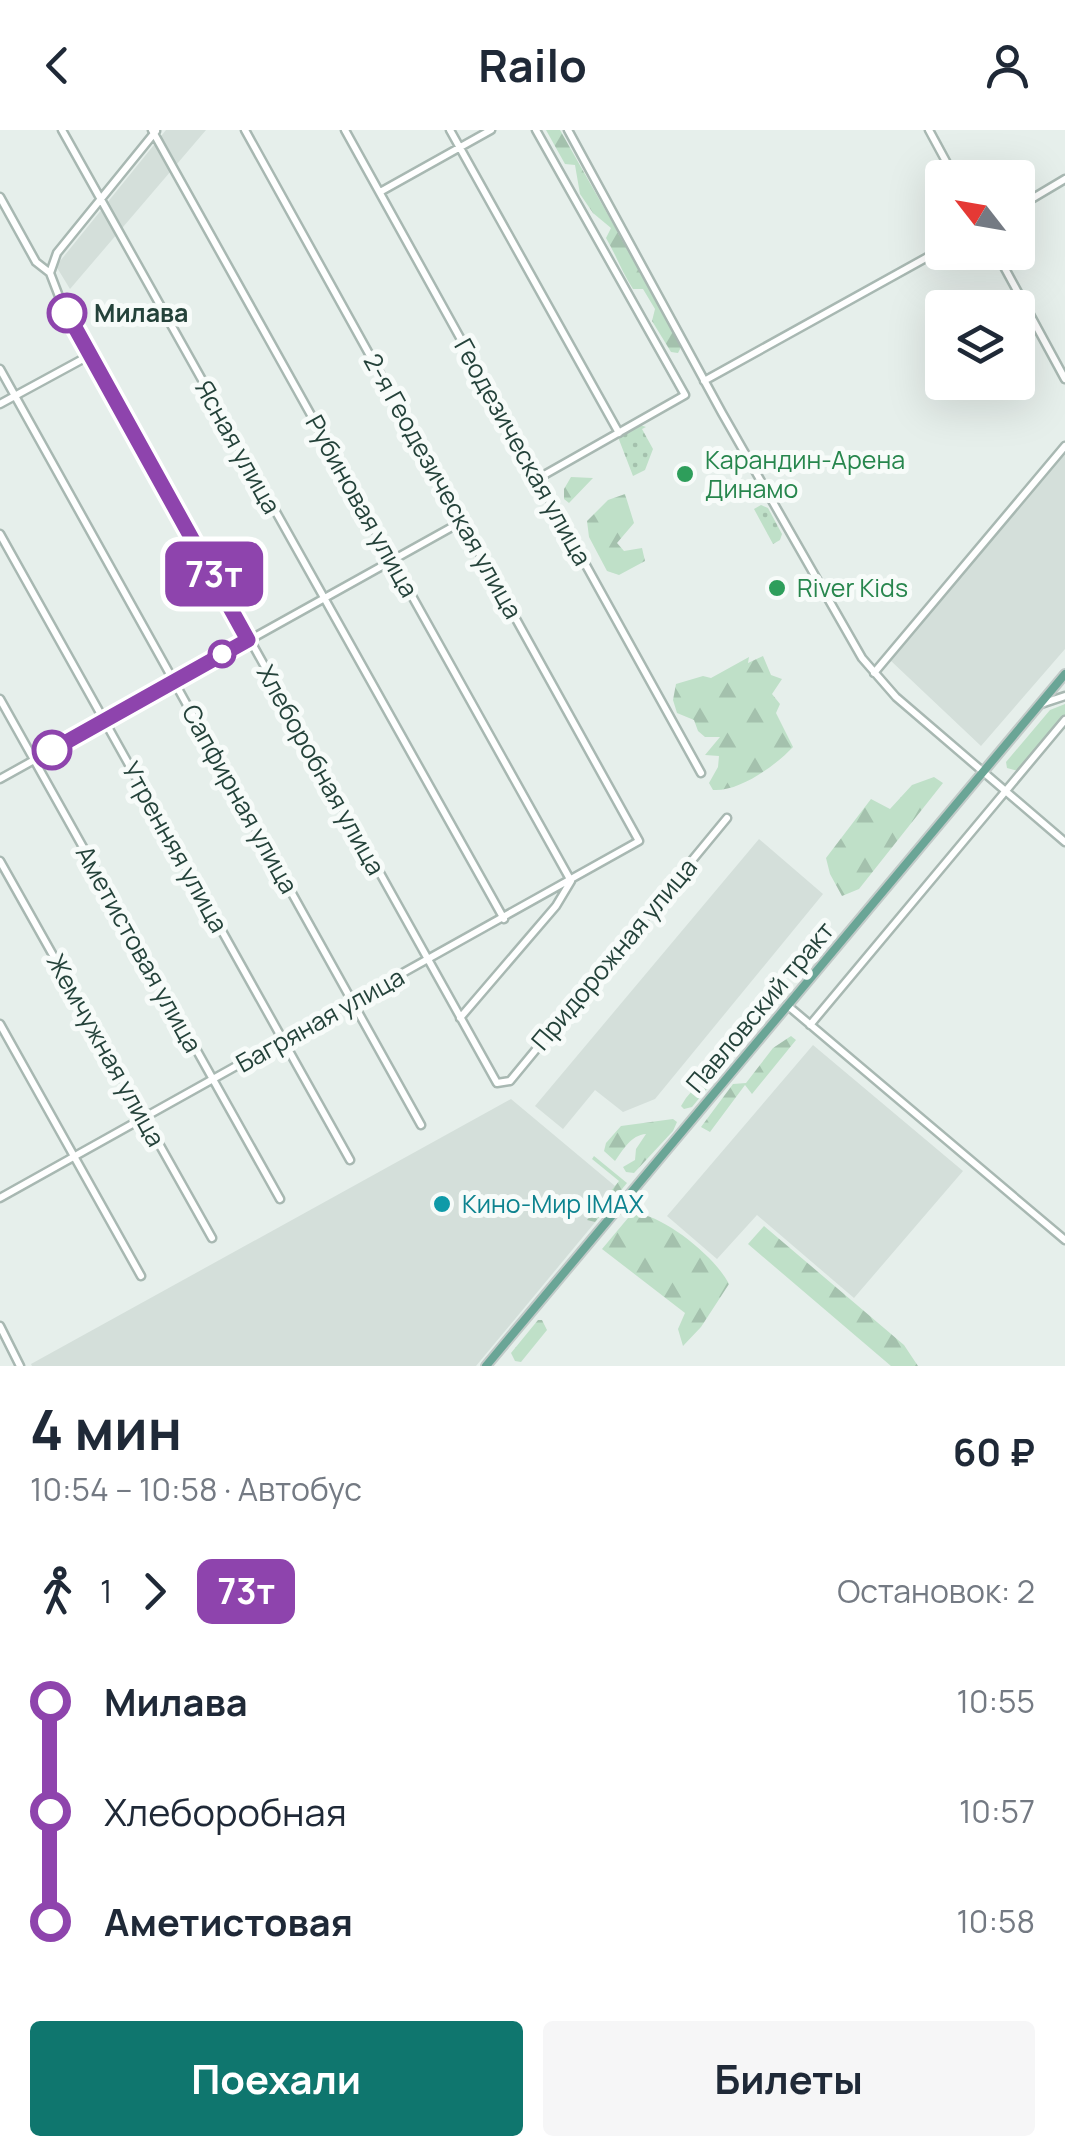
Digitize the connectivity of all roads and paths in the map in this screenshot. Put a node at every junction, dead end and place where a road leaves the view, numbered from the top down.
1 (62, 130) edge
2 (246, 130) edge
3 (345, 130) edge
4 (450, 130) edge
5 (491, 130) edge
6 (536, 130) edge
7 (568, 130) edge
8 (929, 130) edge
9 (154, 131) edge
10 (460, 147) junction
11 (945, 160) edge
12 (1065, 179) edge
13 (380, 192) junction
14 (0, 196) edge
15 (1035, 196) edge
16 (101, 199) junction
17 (925, 258) edge
18 (1006, 270) edge
19 (50, 273) junction
20 (92, 354) junction
21 (0, 370) edge
22 (1065, 379) edge
23 (704, 380) junction
24 (15, 396) junction
25 (0, 404) edge
26 (620, 433) junction
27 (1065, 446) edge
28 (537, 479) junction
29 (461, 522) junction
30 (0, 534) edge
31 (391, 560) junction
32 (322, 598) junction
33 (248, 640) junction
34 (874, 673) junction
35 (1065, 674) edge
36 (174, 681) junction
37 (1065, 696) edge
38 (0, 699) edge
39 (1040, 704) junction
40 (104, 720) junction
41 (1065, 720) edge
42 (34, 760) junction
43 (983, 772) junction
44 (701, 773) dead end
45 (0, 779) edge
46 (1004, 792) junction
47 (727, 818) dead end
48 (640, 841) joint
49 (1065, 842) edge
50 (0, 861) edge
51 (571, 881) junction
52 (504, 919) junction
53 (428, 960) junction
54 (351, 1002) junction
55 (787, 1006) junction
56 (460, 1018) junction
57 (0, 1024) edge
58 (810, 1025) junction
59 (281, 1040) junction
60 (212, 1080) junction
61 (497, 1082) joint
62 (145, 1120) junction
63 (421, 1125) dead end
64 (75, 1159) junction
65 (350, 1160) dead end
66 (0, 1198) edge
67 (280, 1198) dead end
68 (212, 1238) dead end
69 (1065, 1240) edge
70 (141, 1276) dead end
71 (0, 1326) edge
72 (20, 1366) edge
73 (486, 1366) edge

1 - 16 street, Ясная улица
2 - 29 street, 2-я Геодезическая улица
3 - 13 street, Геодезическая улица
4 - 10 street
5 - 10 street
6 - 26 street
7 - 23 street
8 - 11 street
9 - 16 street
9 - 31 street, Рубиновая улица
10 - 13 street
10 - 26 street
12 - 15 street
13 - 28 street, Геодезическая улица
14 - 19 street, Хлеборобная улица
16 - 19 street
16 - 32 street, Ясная улица
17 - 23 street
18 - 22 street
19 - 20 street, Хлеборобная улица
20 - 24 street
20 - 33 street, Хлеборобная улица
21 - 24 street, Сапфирная улица
23 - 34 street
24 - 25 street
24 - 36 street, Сапфирная улица
26 - 28 street
27 - 34 street
28 - 44 street, Геодезическая улица
29 - 31 street
29 - 48 street, 2-я Геодезическая улица
30 - 40 street, Утренняя улица
31 - 32 street
31 - 51 street, Рубиновая улица
32 - 33 street
32 - 52 street, Ясная улица
33 - 36 street
33 - 53 street, Хлеборобная улица
34 - 43 street
35 - 39 main road, Павловский тракт
36 - 40 street
36 - 54 street, Сапфирная улица
37 - 39 street
38 - 42 street, Аметистовая улица
39 - 43 main road, Павловский тракт
40 - 42 street
40 - 59 street, Утренняя улица
41 - 46 street
42 - 45 street
42 - 60 street, Аметистовая улица
43 - 46 street
43 - 55 main road, Павловский тракт
46 - 49 street
46 - 58 street
47 - 61 street, Придорожная улица
48 - 51 street, Багряная улица
50 - 62 street, Жемчужная улица
51 - 52 street, Багряная улица
51 - 56 street
52 - 53 street, Багряная улица
53 - 54 street, Багряная улица
53 - 56 street, Хлеборобная улица
54 - 59 street, Багряная улица
54 - 63 street, Сапфирная улица
55 - 58 street
55 - 73 main road, Павловский тракт
56 - 61 street, Хлеборобная улица
57 - 64 street
58 - 69 street
59 - 60 street, Багряная улица
59 - 65 street, Утренняя улица
60 - 62 street, Багряная улица
60 - 67 street, Аметистовая улица
62 - 64 street, Багряная улица
62 - 68 street, Жемчужная улица
64 - 66 street, Багряная улица
64 - 70 street
71 - 72 street

